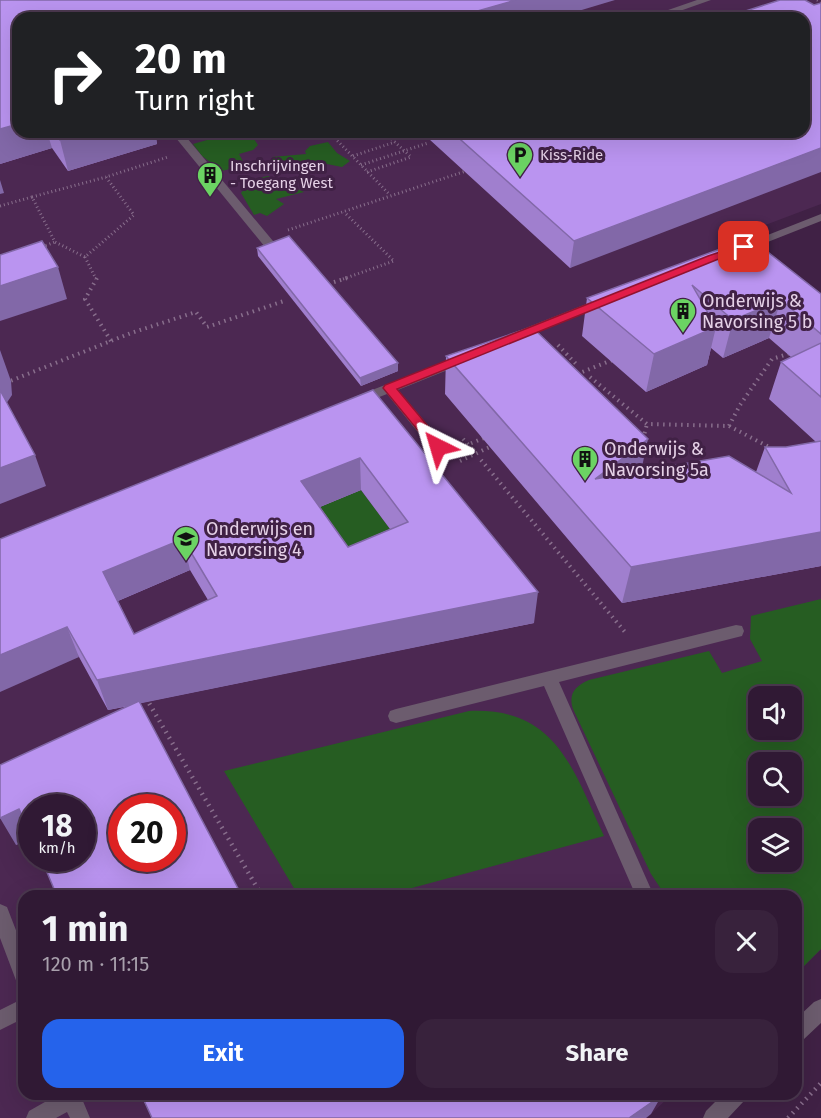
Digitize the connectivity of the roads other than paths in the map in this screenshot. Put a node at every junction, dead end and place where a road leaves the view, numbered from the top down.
1 (706, 0) edge
2 (669, 12) edge
3 (181, 138) edge
4 (821, 217) edge
5 (267, 241) road end
6 (723, 254) edge
7 (616, 297) edge
8 (509, 340) edge
9 (476, 353) edge
10 (389, 388) junction
11 (351, 403) edge
12 (438, 447) dead end
13 (736, 631) dead end
14 (549, 678) junction
15 (396, 716) dead end
16 (642, 890) edge
17 (0, 913) edge
18 (18, 960) edge
19 (821, 1009) edge
20 (18, 1011) edge
21 (0, 1020) edge
22 (802, 1027) edge
23 (65, 1100) edge
24 (73, 1100) edge
25 (730, 1100) edge
26 (36, 1118) edge
27 (80, 1118) edge
28 (713, 1118) edge

1 - 2 street
3 - 5 street
4 - 6 street
7 - 8 street
9 - 10 street
10 - 11 street
10 - 12 street
13 - 14 street
14 - 15 street
14 - 16 street
17 - 18 street
19 - 22 street
20 - 21 street
23 - 26 street
24 - 27 street
25 - 28 street

